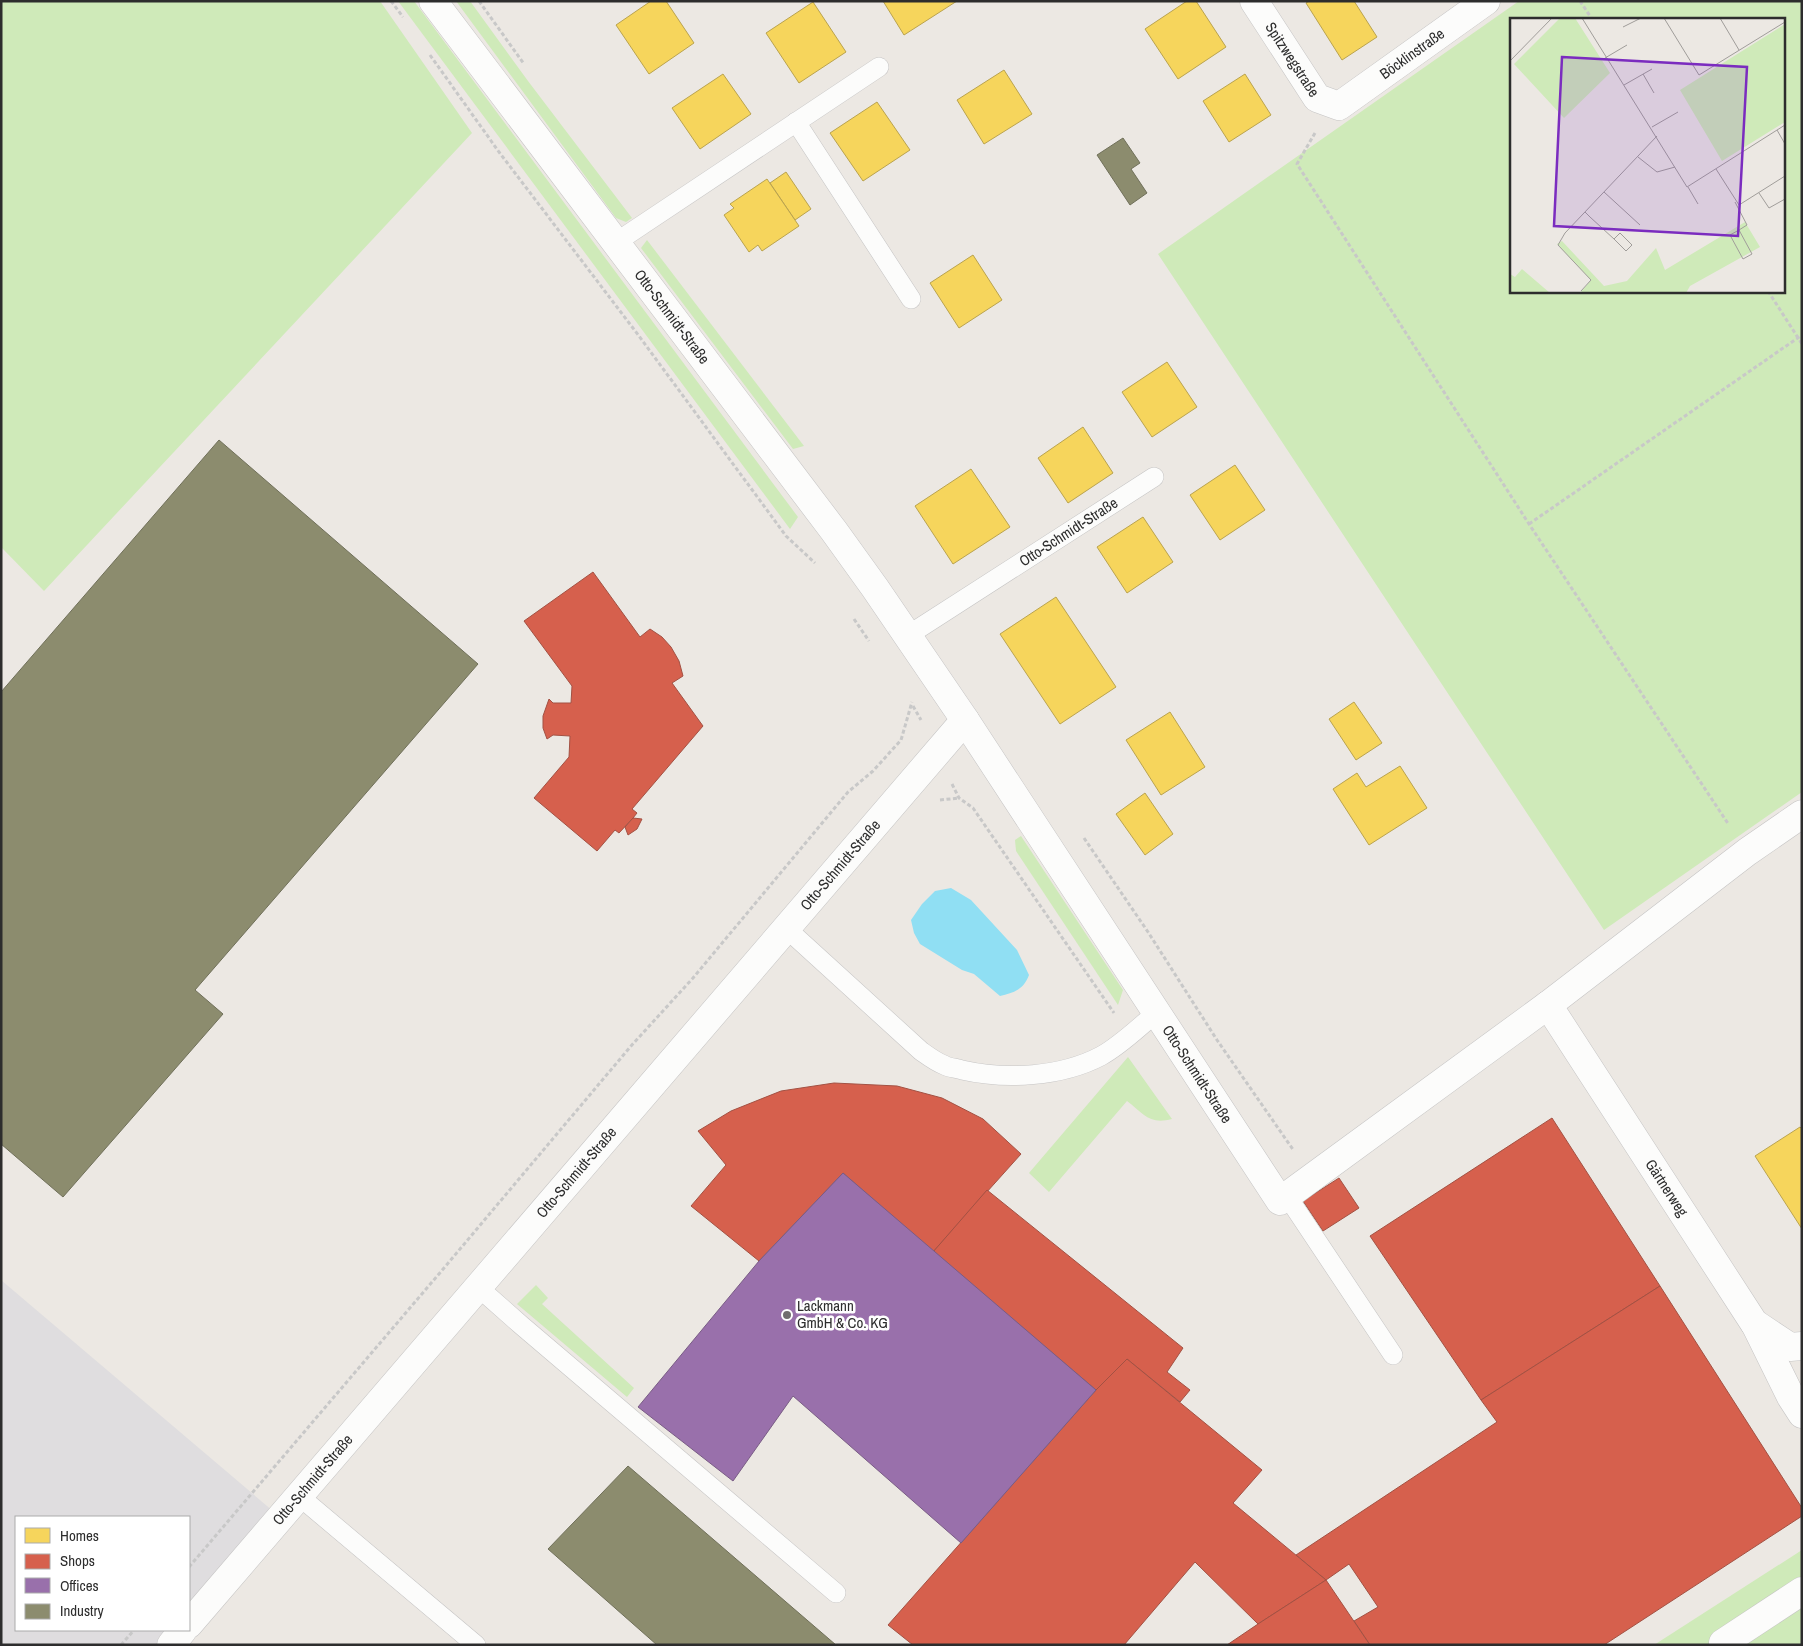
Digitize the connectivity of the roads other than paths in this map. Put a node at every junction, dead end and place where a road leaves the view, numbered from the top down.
1 (433, 1) edge
2 (1254, 1) edge
3 (1486, 1) edge
4 (879, 66) dead end
5 (1339, 106) joint
6 (796, 122) junction
7 (615, 243) junction
8 (912, 299) dead end
9 (1154, 476) dead end
10 (907, 636) junction
11 (964, 720) junction
12 (1802, 814) edge
13 (787, 928) junction
14 (1548, 1005) junction
15 (1156, 1013) junction
16 (1283, 1199) junction
17 (478, 1287) junction
18 (1754, 1323) junction
19 (1802, 1346) edge
20 (1393, 1355) dead end
21 (1802, 1414) edge
22 (299, 1496) junction
23 (1802, 1591) edge
24 (836, 1593) dead end
25 (190, 1623) edge
26 (182, 1631) edge
27 (170, 1645) edge
28 (476, 1645) edge
29 (1724, 1645) edge

1 - 7 street, Otto-Schmidt-Straße
2 - 5 street, Spitzwegstraße
3 - 5 street, Böcklinstraße
4 - 6 lane
6 - 7 lane
6 - 8 lane
7 - 10 street, Otto-Schmidt-Straße
9 - 10 lane, Otto-Schmidt-Straße
10 - 11 street, Otto-Schmidt-Straße
11 - 13 street, Otto-Schmidt-Straße
11 - 15 street, Otto-Schmidt-Straße
12 - 14 street
13 - 15 lane
13 - 17 street, Otto-Schmidt-Straße
14 - 16 street
14 - 18 street, Gärtnerweg
15 - 16 street, Otto-Schmidt-Straße
16 - 20 lane
17 - 22 street, Otto-Schmidt-Straße
17 - 24 lane
18 - 19 street, Gärtnerweg
18 - 21 street
22 - 25 street, Otto-Schmidt-Straße
22 - 28 lane
23 - 29 street
26 - 27 street

